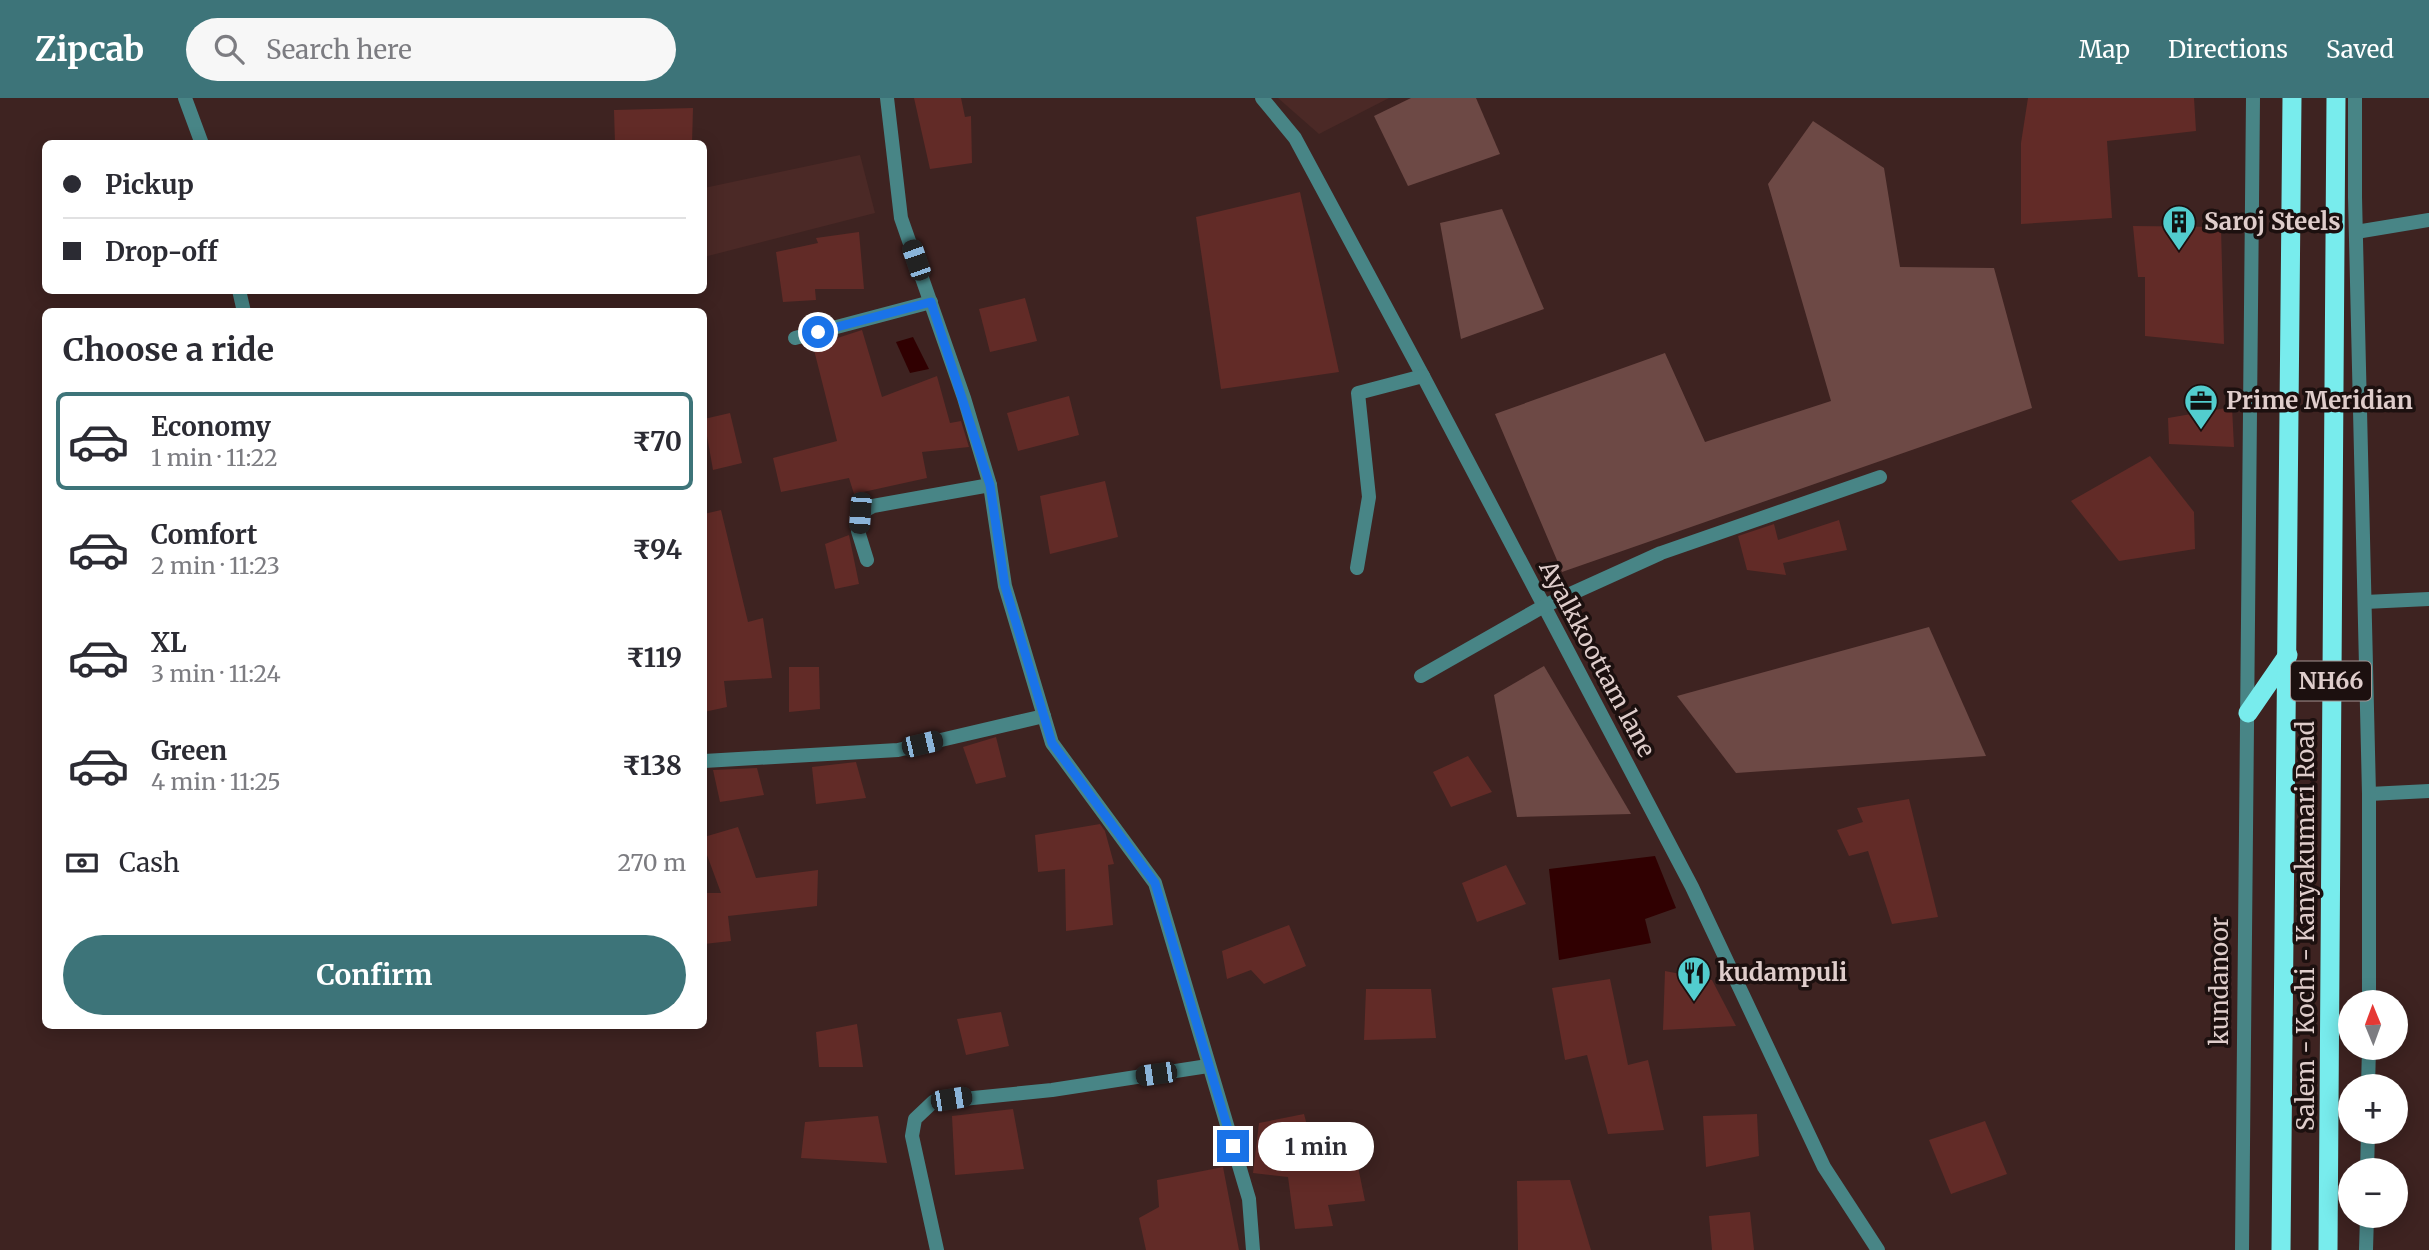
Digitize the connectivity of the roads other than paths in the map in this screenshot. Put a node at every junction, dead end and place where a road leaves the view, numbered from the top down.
1 (186, 98) edge
2 (887, 98) edge
3 (1262, 98) edge
4 (2253, 98) edge
5 (2292, 98) edge
6 (2336, 98) edge
7 (2356, 98) edge
8 (201, 140) edge
9 (2429, 220) edge
10 (2356, 232) junction
11 (931, 302) junction
12 (795, 338) dead end
13 (1423, 376) junction
14 (1880, 477) dead end
15 (990, 485) junction
16 (867, 559) dead end
17 (1357, 568) dead end
18 (2429, 599) edge
19 (2365, 602) junction
20 (1544, 606) junction
21 (2288, 655) junction
22 (1421, 676) dead end
23 (2248, 713) junction
24 (1044, 716) junction
25 (707, 761) edge
26 (2429, 791) edge
27 (2369, 794) junction
28 (2370, 990) edge
29 (1208, 1066) junction
30 (2367, 1228) edge
31 (937, 1250) edge
32 (1252, 1250) edge
33 (1878, 1250) edge
34 (2242, 1250) edge
35 (2281, 1250) edge
36 (2328, 1250) edge
37 (2366, 1250) edge

1 - 8 street
2 - 11 street
3 - 13 street, Ayalkkoottam lane
4 - 23 street, kundanoor
5 - 21 highway, Salem - Kochi - Kanyakumari Road / NH66
6 - 36 highway, Salem - Kochi - Kanyakumari Road / NH66
7 - 10 street
9 - 10 street
10 - 19 street
11 - 12 street
11 - 15 street
13 - 17 street
13 - 20 street, Ayalkkoottam lane
14 - 20 street
15 - 16 street
15 - 24 street
18 - 19 street
19 - 27 street
20 - 22 street
20 - 33 street, Ayalkkoottam lane
21 - 23 highway
21 - 35 highway, Salem - Kochi - Kanyakumari Road / NH66
23 - 34 street, kundanoor
24 - 25 street
24 - 29 street
26 - 27 street
27 - 28 street
29 - 31 street
29 - 32 street
30 - 37 street

